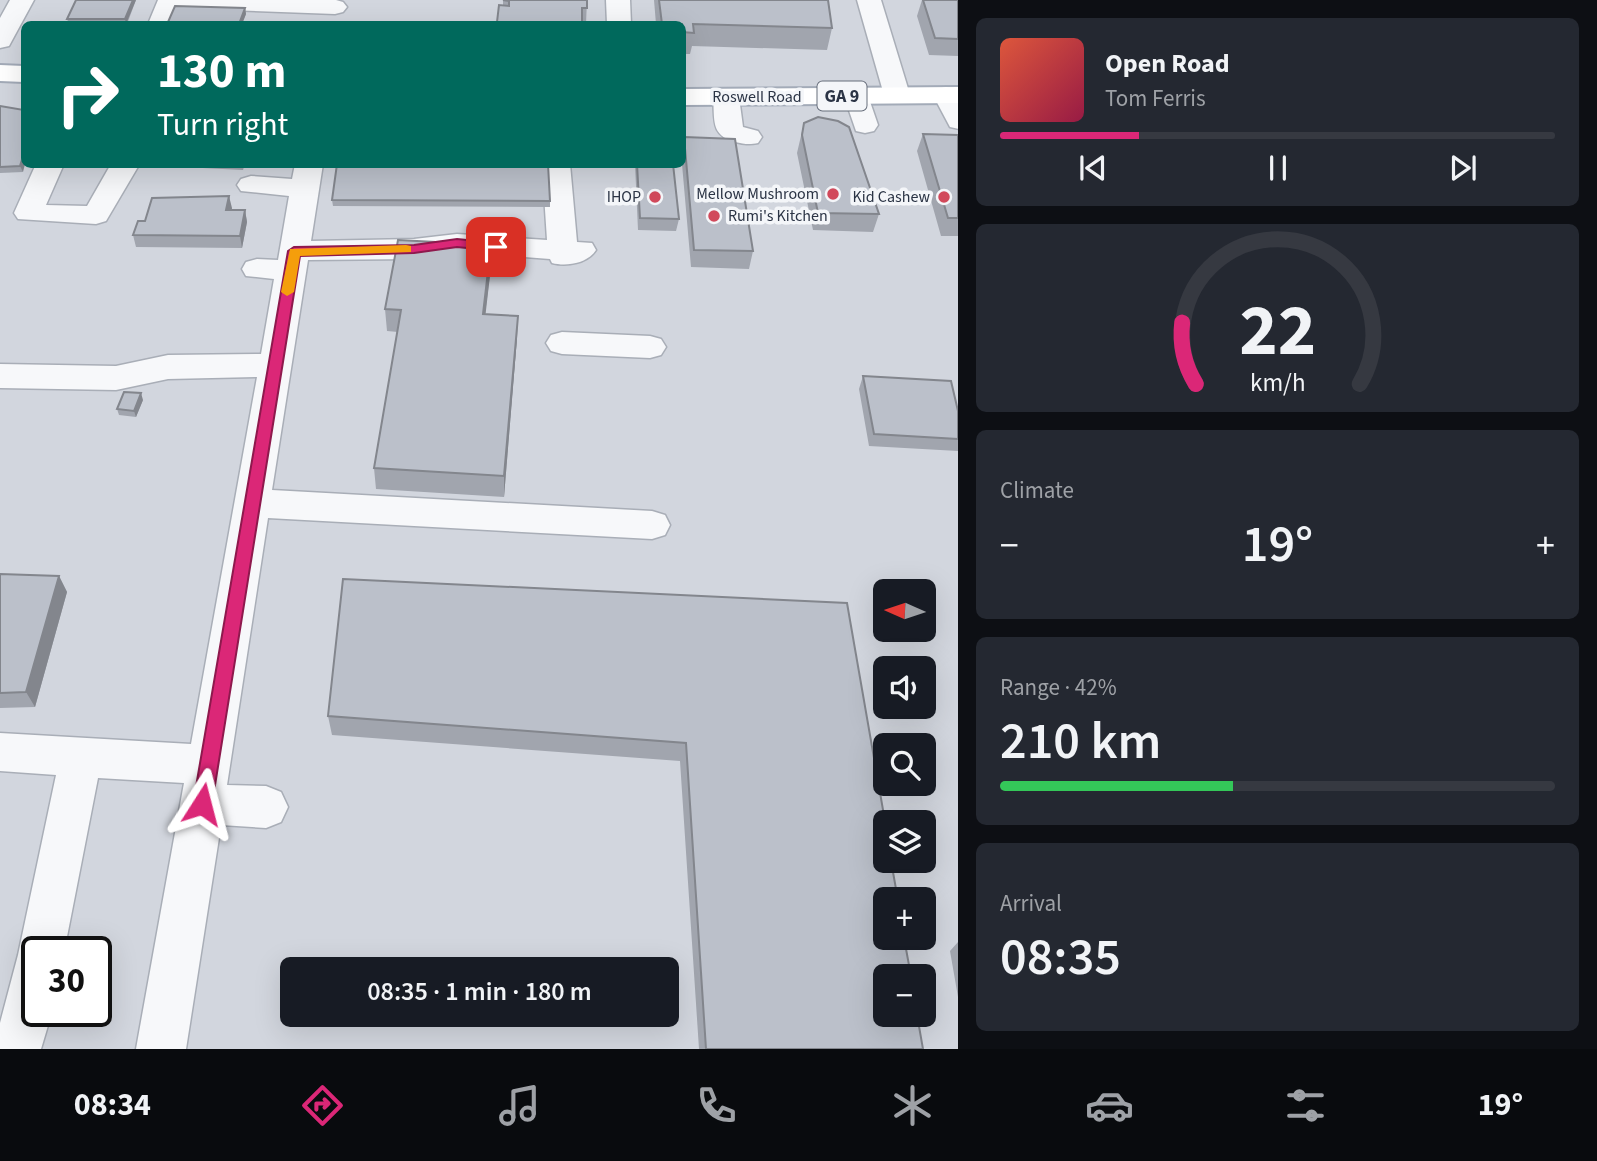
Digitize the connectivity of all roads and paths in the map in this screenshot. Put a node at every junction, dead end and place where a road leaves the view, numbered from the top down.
1 (22, 0) edge
2 (618, 0) edge
3 (869, 0) edge
4 (334, 13) edge
5 (284, 15) edge
6 (359, 20) dead end
7 (161, 21) edge
8 (619, 21) edge
9 (0, 42) edge
10 (21, 43) edge
11 (0, 73) edge
12 (21, 74) edge
13 (897, 95) junction
14 (952, 95) edge
15 (857, 96) junction
16 (686, 97) edge
17 (726, 97) junction
18 (958, 121) edge
19 (865, 125) dead end
20 (748, 137) dead end
21 (48, 168) edge
22 (123, 168) edge
23 (557, 168) edge
24 (307, 176) edge
25 (251, 185) dead end
26 (281, 263) junction
27 (562, 343) dead end
28 (650, 347) dead end
29 (275, 365) junction
30 (0, 376) edge
31 (252, 503) junction
32 (652, 525) dead end
33 (0, 752) edge
34 (81, 757) junction
35 (205, 784) junction
36 (266, 807) dead end
37 (43, 936) edge
38 (24, 1027) edge
39 (14, 1049) edge
40 (161, 1049) edge

1 - 9 street
2 - 8 street
3 - 13 street
4 - 5 street
4 - 6 street
5 - 7 street
9 - 10 street
11 - 12 main road
13 - 14 main road, Roswell Road / GA 9
13 - 15 main road, Roswell Road / GA 9
14 - 18 street
15 - 17 main road, Roswell Road / GA 9
15 - 19 street
16 - 17 main road, Roswell Road / GA 9
17 - 20 street
21 - 22 street
23 - 26 street
24 - 25 street
24 - 26 street
26 - 29 street
27 - 28 lane
29 - 30 street
29 - 31 street
31 - 32 street
31 - 35 street
33 - 34 street
34 - 35 street
34 - 37 street
35 - 36 street
35 - 40 street
38 - 39 street

